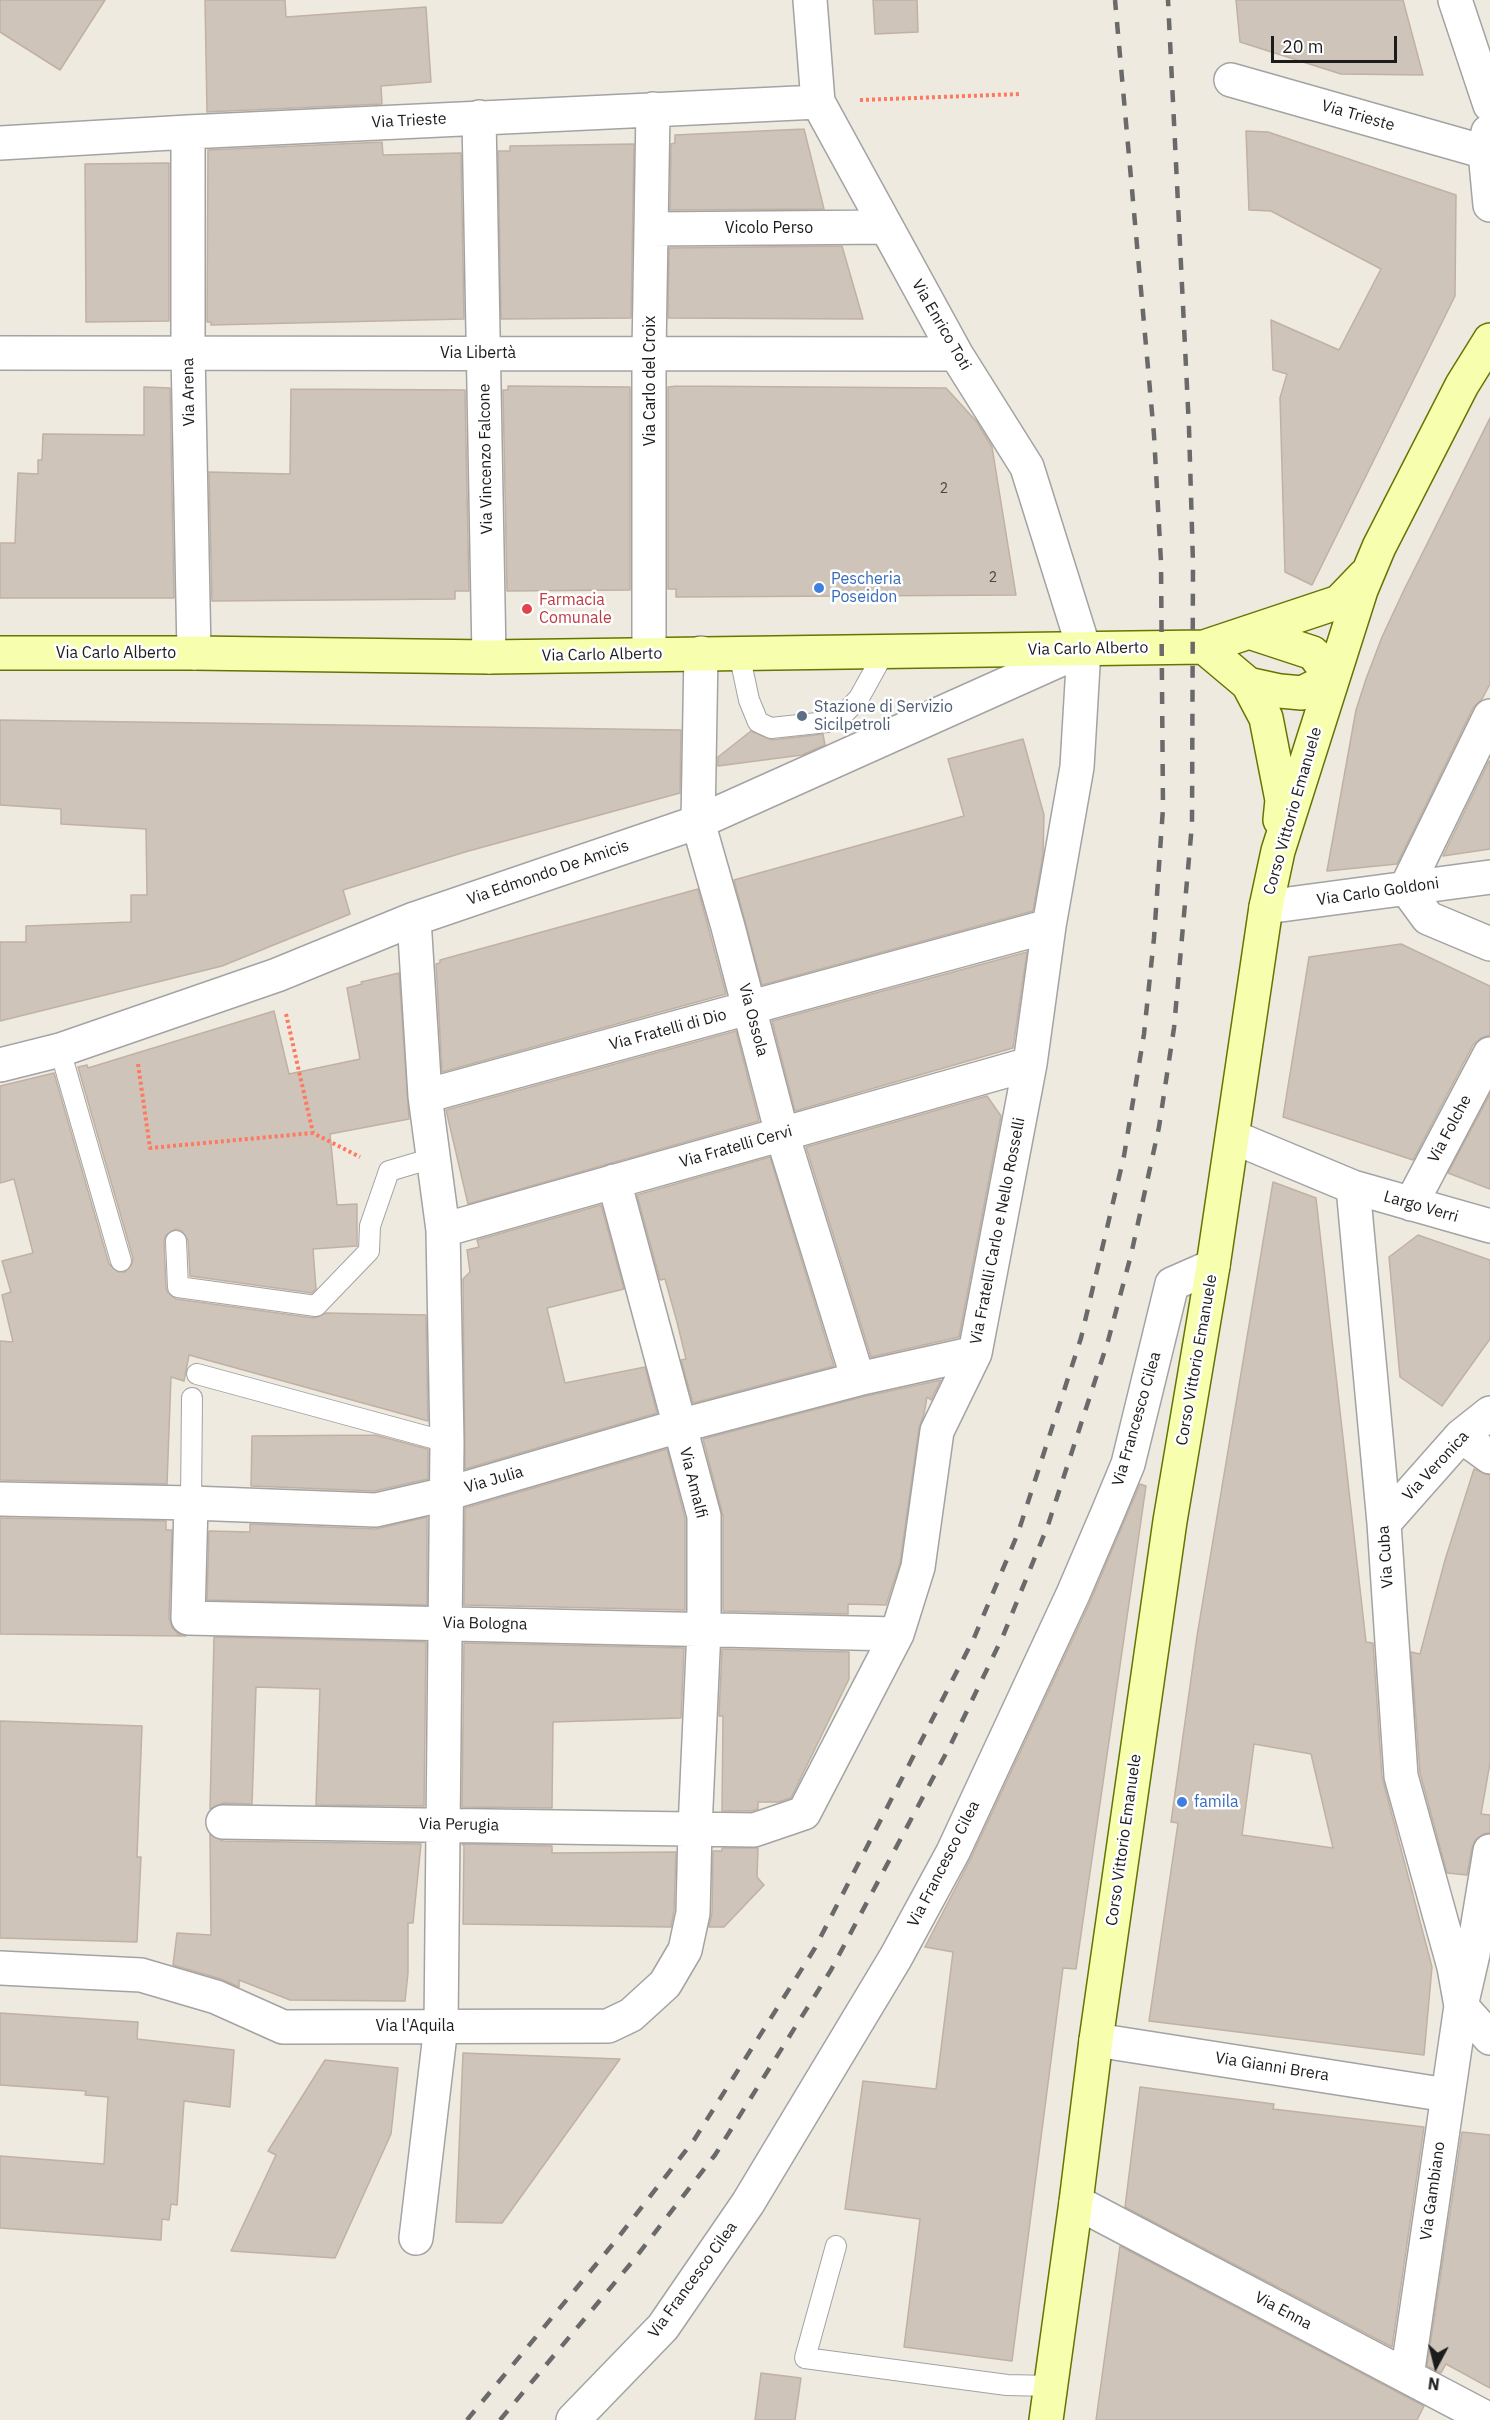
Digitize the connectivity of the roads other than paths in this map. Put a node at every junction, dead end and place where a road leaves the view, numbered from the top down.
1 (810, 0) edge
2 (1455, 0) edge
3 (1231, 80) dead end
4 (818, 102) junction
5 (1490, 105) edge
6 (653, 109) junction
7 (479, 117) junction
8 (1490, 118) edge
9 (188, 132) junction
10 (0, 143) edge
11 (1485, 152) junction
12 (1490, 205) edge
13 (886, 227) junction
14 (651, 229) junction
15 (1490, 340) edge
16 (0, 352) edge
17 (188, 352) junction
18 (484, 353) junction
19 (649, 353) junction
20 (956, 354) junction
21 (1368, 572) junction
22 (1249, 632) junction
23 (1204, 647) junction
24 (1084, 649) junction
25 (885, 651) junction
26 (194, 652) junction
27 (0, 653) edge
28 (701, 653) junction
29 (739, 653) junction
30 (650, 654) junction
31 (489, 657) junction
32 (1332, 678) junction
33 (1248, 684) junction
34 (1485, 735) edge
35 (698, 822) junction
36 (1278, 851) junction
37 (1490, 877) edge
38 (1406, 888) junction
39 (1266, 907) junction
40 (414, 919) junction
41 (1049, 926) junction
42 (1490, 944) edge
43 (749, 1007) junction
44 (60, 1050) junction
45 (1490, 1054) edge
46 (1030, 1064) junction
47 (0, 1065) edge
48 (425, 1096) junction
49 (782, 1134) junction
50 (1233, 1137) junction
51 (433, 1158) junction
52 (614, 1181) junction
53 (1353, 1187) junction
54 (1411, 1204) junction
55 (1490, 1226) edge
56 (443, 1230) junction
57 (176, 1241) dead end
58 (121, 1261) dead end
59 (1213, 1266) junction
60 (975, 1353) junction
61 (197, 1374) dead end
62 (858, 1379) junction
63 (192, 1398) dead end
64 (1490, 1413) edge
65 (679, 1426) junction
66 (1461, 1436) junction
67 (447, 1442) junction
68 (1490, 1457) edge
69 (446, 1494) junction
70 (0, 1499) edge
71 (191, 1503) junction
72 (1384, 1523) junction
73 (444, 1623) junction
74 (704, 1629) junction
75 (897, 1634) junction
76 (223, 1822) dead end
77 (442, 1825) junction
78 (694, 1829) junction
79 (1490, 1851) edge
80 (0, 1968) edge
81 (1461, 2006) junction
82 (441, 2026) junction
83 (1490, 2038) edge
84 (1096, 2040) junction
85 (1448, 2095) junction
86 (1076, 2202) junction
87 (416, 2238) dead end
88 (836, 2246) dead end
89 (1407, 2376) junction
90 (1051, 2386) junction
91 (573, 2420) edge
92 (1046, 2420) edge
93 (1490, 2420) edge

1 - 4 street, Via Enrico Toti
2 - 5 street
3 - 11 street, Via Trieste
4 - 6 street, Via Trieste
4 - 13 street, Via Enrico Toti
6 - 7 street, Via Trieste
6 - 14 street, Via Carlo del Croix
7 - 9 street, Via Trieste
7 - 18 street, Via Vincenzo Falcone
8 - 11 street
9 - 10 street, Via Trieste
9 - 17 street, Via Arena
11 - 12 street
13 - 14 street, Vicolo Perso
13 - 20 street, Via Enrico Toti
14 - 19 street, Via Carlo del Croix
15 - 21 main road, Corso Vittorio Emanuele
16 - 17 street, Via Libertà
17 - 18 street, Via Libertà
17 - 26 street, Via Arena
18 - 19 street, Via Libertà
18 - 31 street, Via Vincenzo Falcone
19 - 20 street, Via Libertà
19 - 30 street, Via Carlo del Croix
20 - 24 street, Via Enrico Toti
21 - 22 main road, Via Carlo Alberto
21 - 32 main road, Corso Vittorio Emanuele
22 - 23 main road, Via Carlo Alberto
22 - 32 main road
23 - 24 main road, Via Carlo Alberto
23 - 33 main road
24 - 25 main road, Via Carlo Alberto
24 - 35 street, Via Edmondo De Amicis
24 - 41 street, Via Fratelli Carlo e Nello Rosselli
25 - 29 main road, Via Carlo Alberto
25 - 29 lane
26 - 27 main road, Via Carlo Alberto
26 - 31 main road, Via Carlo Alberto
28 - 29 main road, Via Carlo Alberto
28 - 30 main road, Via Carlo Alberto
28 - 35 street, Via Ossola
30 - 31 main road, Via Carlo Alberto
32 - 33 main road
32 - 36 main road, Corso Vittorio Emanuele
33 - 36 main road
34 - 38 street
35 - 40 street, Via Edmondo De Amicis
35 - 43 street, Via Ossola
36 - 39 main road, Corso Vittorio Emanuele
37 - 38 street, Via Carlo Goldoni
38 - 39 street, Via Carlo Goldoni
38 - 42 street
39 - 50 main road, Corso Vittorio Emanuele
40 - 44 street, Via Edmondo De Amicis
40 - 48 street
41 - 43 street, Via Fratelli di Dio
41 - 46 street, Via Fratelli Carlo e Nello Rosselli
43 - 48 street, Via Fratelli di Dio
43 - 49 street, Via Ossola
44 - 47 street, Via Edmondo De Amicis
44 - 58 lane
45 - 54 street, Via Folche
46 - 49 street, Via Fratelli Cervi
46 - 60 street, Via Fratelli Carlo e Nello Rosselli
48 - 51 street
49 - 52 street, Via Fratelli Cervi
49 - 62 street, Via Ossola
50 - 53 street
50 - 59 main road, Corso Vittorio Emanuele
51 - 56 street
51 - 57 lane
52 - 56 street, Via Fratelli Cervi
52 - 65 street, Via Amalfi
53 - 54 street, Largo Verri
53 - 72 street, Via Cuba
54 - 55 street, Largo Verri
56 - 67 street
59 - 84 main road, Corso Vittorio Emanuele
59 - 91 street, Via Francesco Cilea
60 - 62 street, Via Julia
60 - 75 street, Via Fratelli Carlo e Nello Rosselli
61 - 67 lane
62 - 65 street, Via Julia
63 - 71 lane
64 - 66 street, Via Veronica
65 - 69 street, Via Julia
65 - 74 street, Via Amalfi
66 - 68 street
66 - 72 street, Via Veronica
67 - 69 street
69 - 71 street, Via Julia
69 - 73 street
70 - 71 street, Via Julia
71 - 73 street, Via Bologna
72 - 81 street, Via Cuba
73 - 74 street, Via Bologna
73 - 77 street
74 - 75 street, Via Bologna
74 - 78 street, Via Amalfi
75 - 78 street, Via Fratelli Carlo e Nello Rosselli
76 - 77 street, Via Perugia
77 - 78 street, Via Perugia
77 - 82 street
78 - 82 street, Via l'Aquila
79 - 81 street
80 - 82 street, Via l'Aquila
81 - 83 street
81 - 85 street, Via Gambiano
82 - 87 street
84 - 85 street, Via Gianni Brera
84 - 86 main road, Corso Vittorio Emanuele
85 - 89 street, Via Gambiano
86 - 89 street, Via Enna
86 - 90 main road, Corso Vittorio Emanuele
88 - 90 lane
89 - 93 street, Via Enna
90 - 92 main road, Corso Vittorio Emanuele

